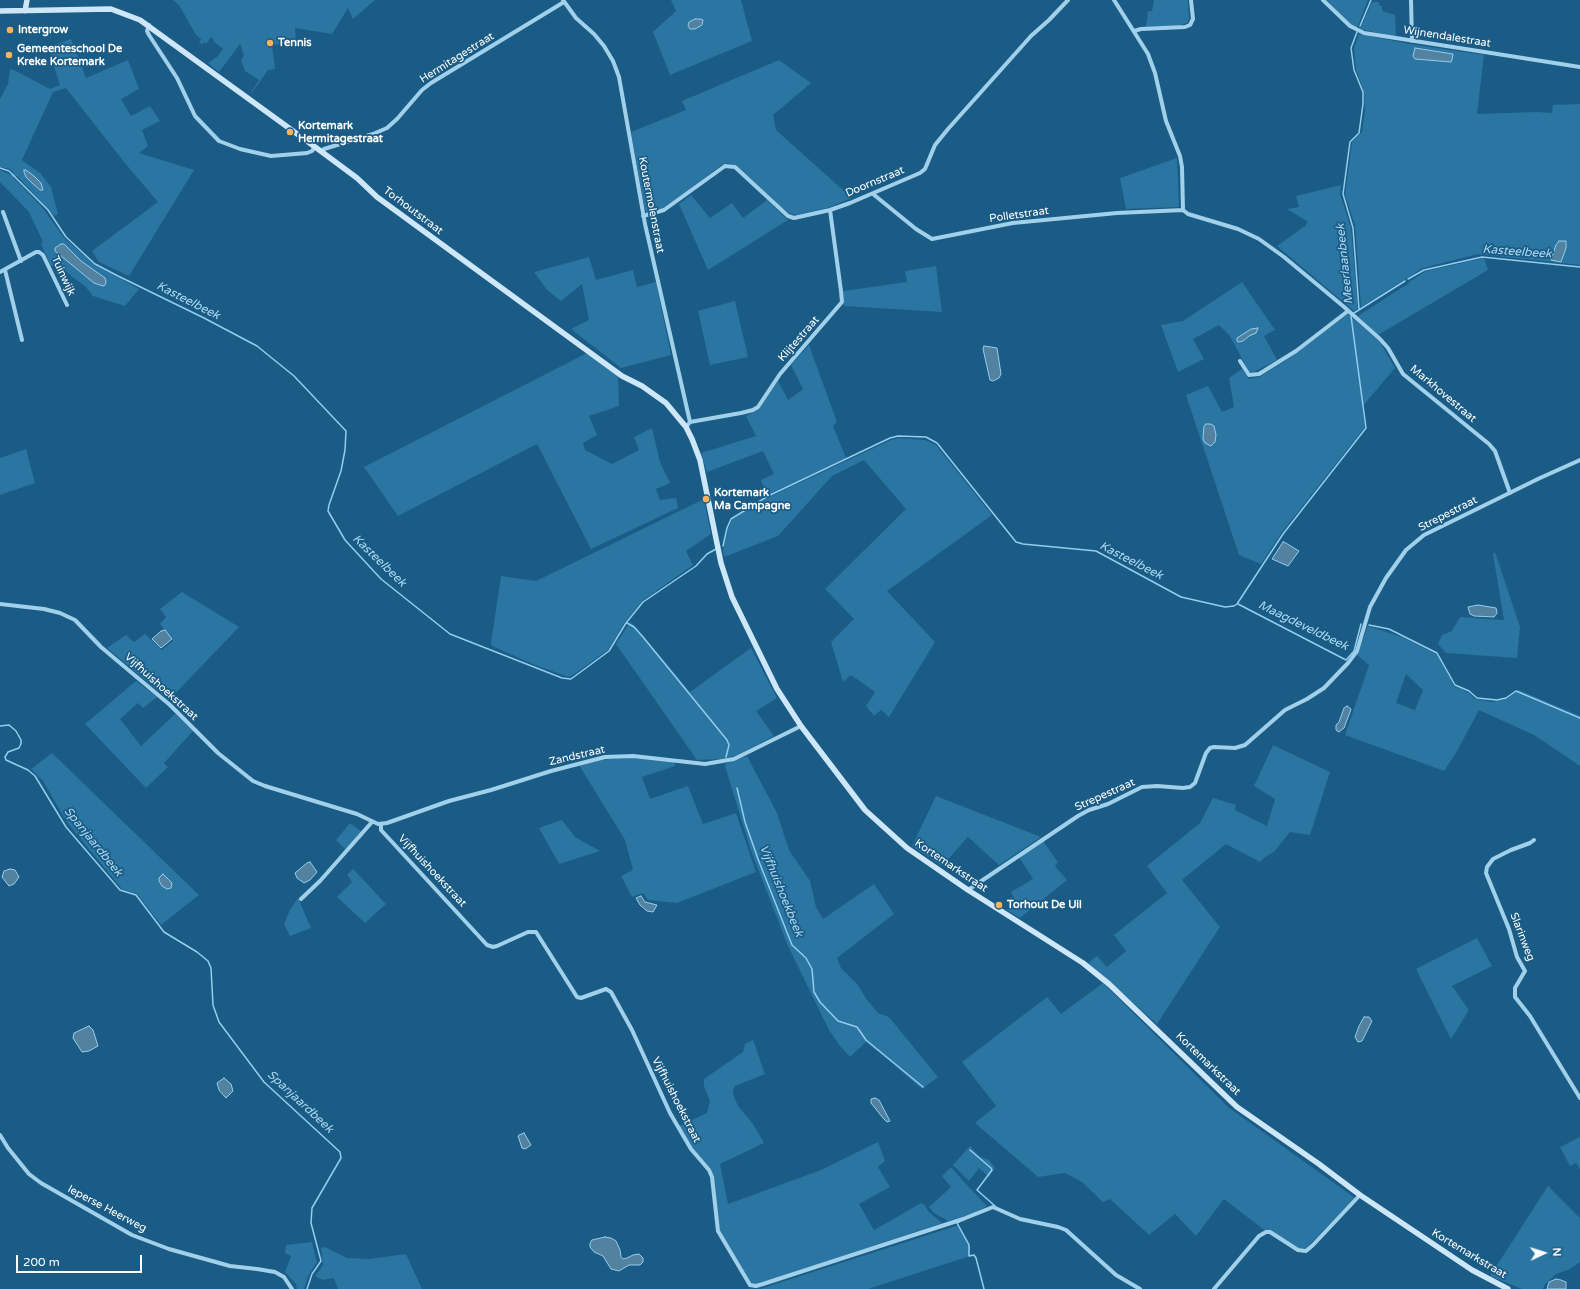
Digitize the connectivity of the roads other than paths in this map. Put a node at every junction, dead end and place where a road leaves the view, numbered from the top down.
1 (27, 0) edge
2 (1068, 0) edge
3 (1114, 0) edge
4 (1191, 0) edge
5 (1323, 0) edge
6 (1411, 0) edge
7 (564, 1) edge
8 (25, 10) junction
9 (0, 11) edge
10 (149, 26) junction
11 (1134, 31) junction
12 (1412, 41) junction
13 (1580, 66) edge
14 (315, 147) junction
15 (322, 152) junction
16 (873, 194) junction
17 (830, 210) junction
18 (1183, 210) junction
19 (3, 212) dead end
20 (643, 216) junction
21 (21, 261) junction
22 (5, 270) junction
23 (0, 272) edge
24 (67, 305) dead end
25 (1348, 311) junction
26 (1354, 315) joint
27 (22, 340) dead end
28 (1240, 361) dead end
29 (688, 425) junction
30 (1580, 460) edge
31 (1510, 493) junction
32 (718, 548) joint
33 (0, 604) edge
34 (801, 726) junction
35 (372, 822) junction
36 (380, 824) junction
37 (1534, 840) dead end
38 (968, 890) junction
39 (301, 899) dead end
40 (1580, 1098) edge
41 (0, 1135) edge
42 (1360, 1195) junction
43 (292, 1289) edge
44 (1140, 1289) edge
45 (1214, 1289) edge
46 (1508, 1289) edge

1 - 8 street
2 - 16 street, Doornstraat
3 - 11 street
4 - 11 street
5 - 12 street, Wijnendalestraat
6 - 12 street
7 - 15 street, Hermitagestraat
7 - 20 street, Koutermolenstraat
8 - 9 street, Torhoutstraat
8 - 10 street, Torhoutstraat
10 - 14 street, Torhoutstraat
10 - 14 street
11 - 18 street
12 - 13 street, Wijnendalestraat
14 - 15 street, Torhoutstraat
15 - 29 street, Torhoutstraat
16 - 17 street, Doornstraat
16 - 18 street, Polletstraat
17 - 20 street, Doornstraat
17 - 29 street, Klijtestraat
18 - 25 street, Polletstraat
19 - 21 street
20 - 29 street, Koutermolenstraat
21 - 22 street, Tuinwijk
21 - 24 street, Tuinwijk
22 - 23 street, Tuinwijk
22 - 27 street
25 - 26 street, Polletstraat
25 - 28 street
26 - 31 street, Markhovestraat
29 - 32 street, Torhoutstraat
30 - 31 street, Strepestraat
31 - 38 street, Strepestraat
32 - 34 street, Kortemarkstraat
33 - 35 street, Vijfhuishoekstraat
34 - 36 street, Zandstraat
34 - 38 street, Kortemarkstraat
35 - 36 street, Vijfhuishoekstraat
35 - 39 street
36 - 44 street, Vijfhuishoekstraat
37 - 40 street, Slarinweg
38 - 42 street, Kortemarkstraat
41 - 43 street, Ieperse Heerweg
42 - 45 street
42 - 46 street, Kortemarkstraat

